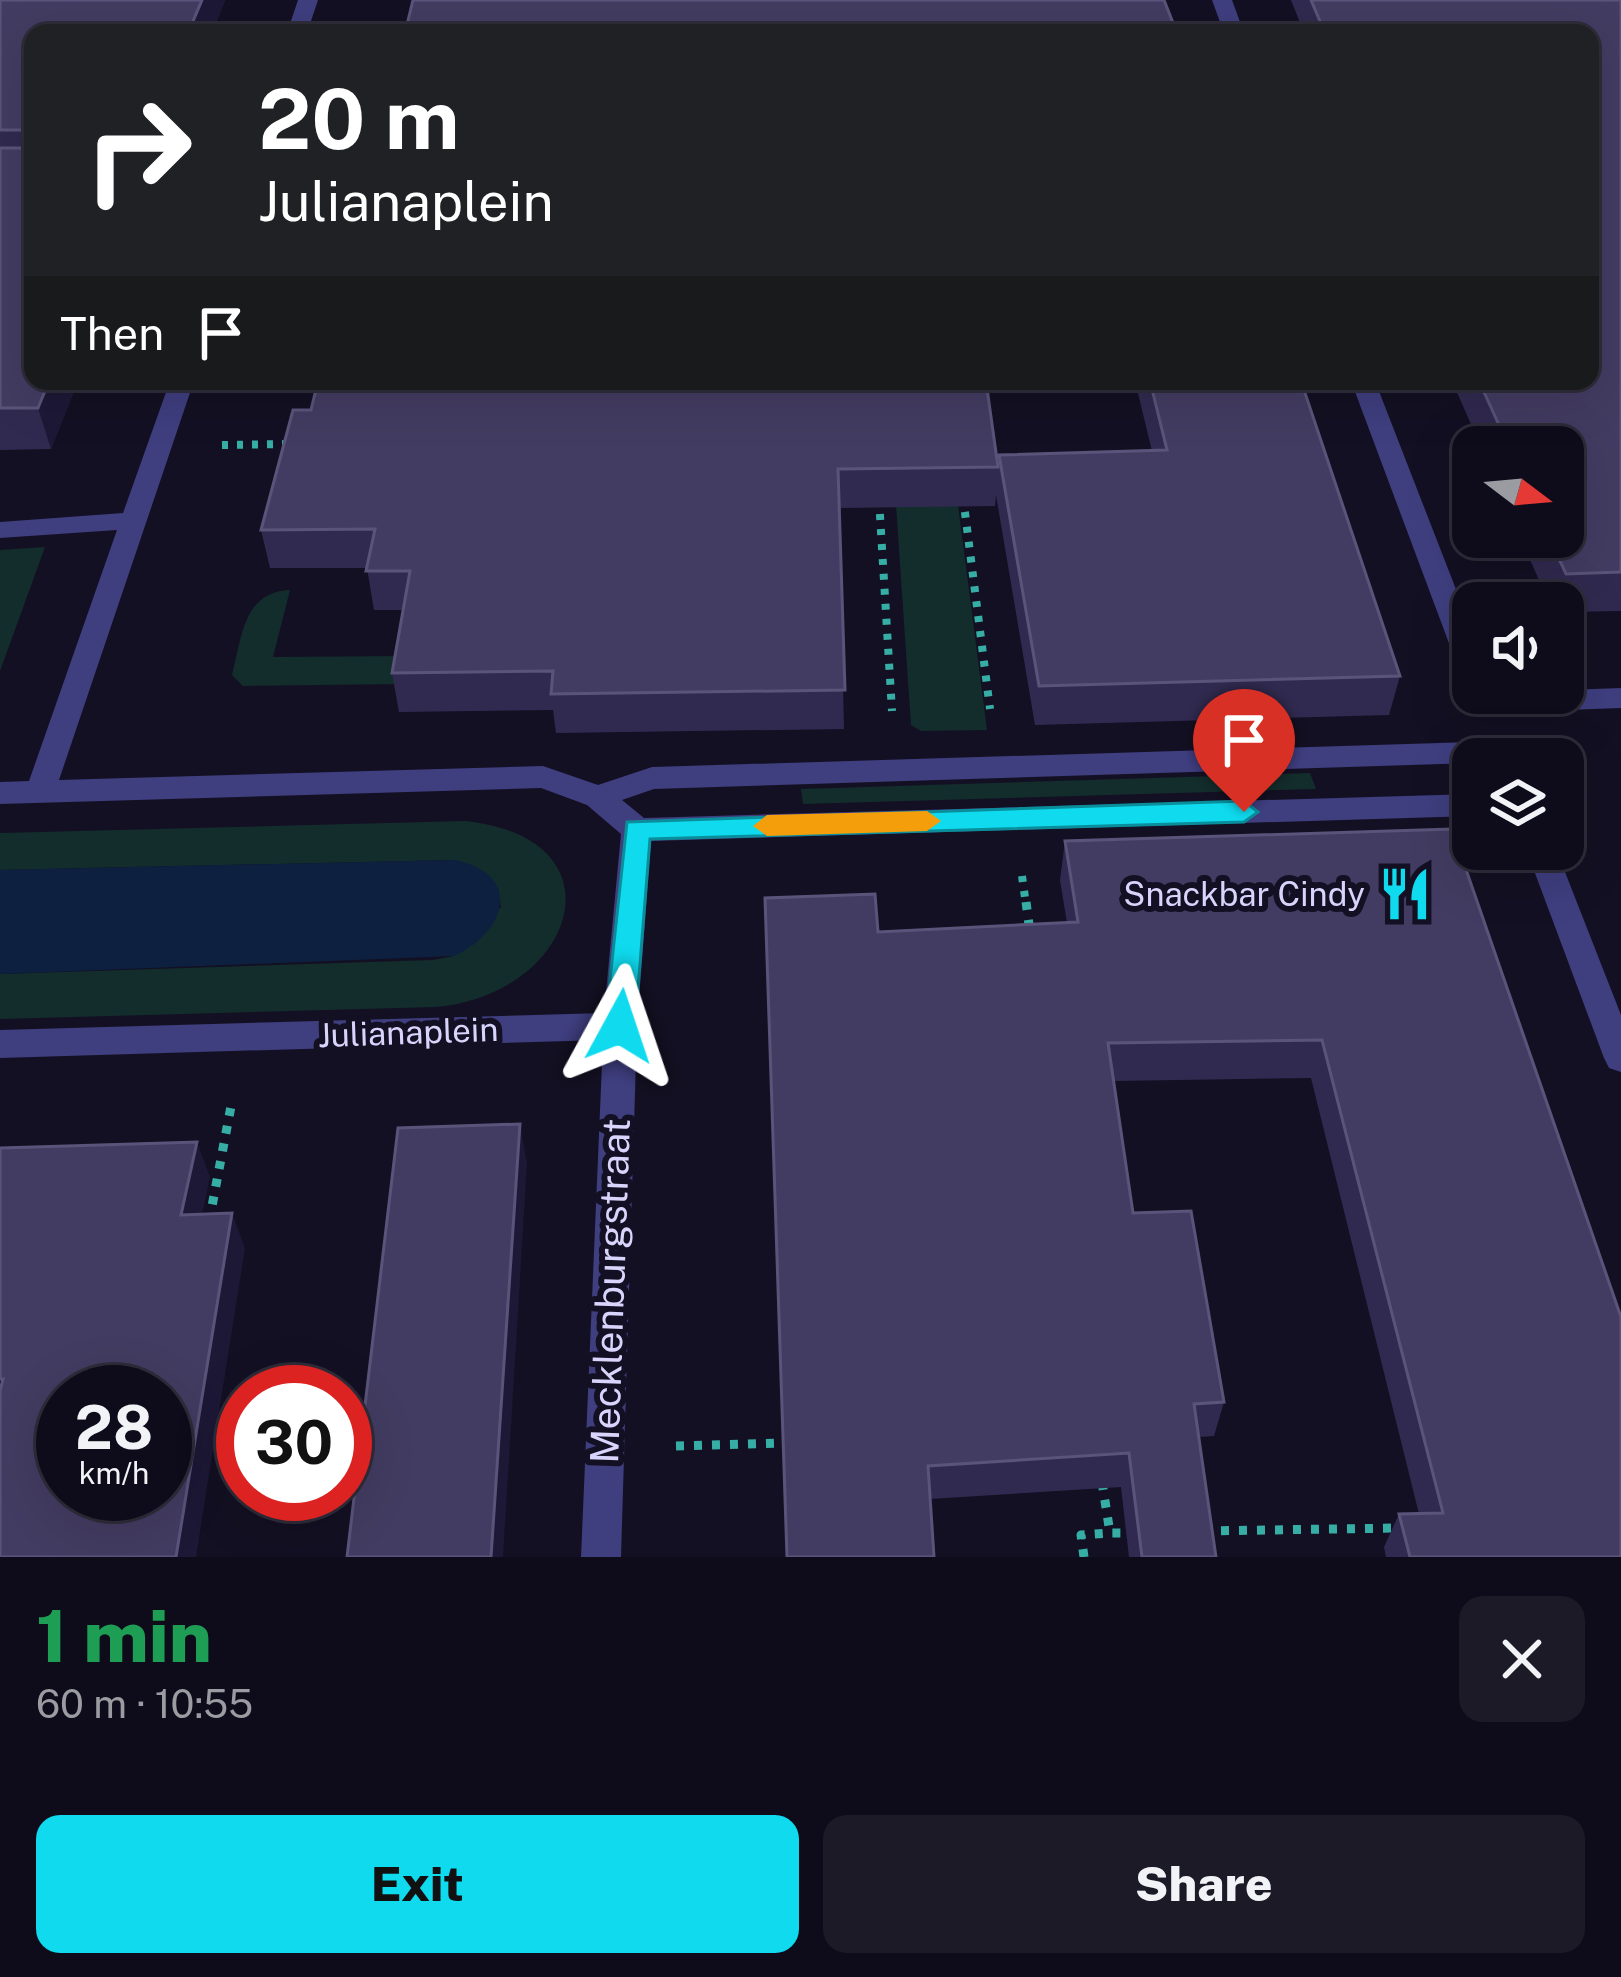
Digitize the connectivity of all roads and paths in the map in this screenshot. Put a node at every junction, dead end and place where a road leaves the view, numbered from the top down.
1 (179, 390) edge
2 (1366, 390) edge
3 (301, 443) edge
4 (161, 446) junction
5 (878, 484) edge
6 (962, 494) edge
7 (137, 520) junction
8 (0, 530) edge
9 (1452, 615) edge
10 (1584, 698) edge
11 (1621, 698) edge
12 (1452, 757) edge
13 (997, 764) junction
14 (896, 767) junction
15 (40, 792) junction
16 (0, 793) edge
17 (598, 796) junction
18 (1452, 806) edge
19 (1015, 818) junction
20 (637, 830) junction
21 (1548, 870) edge
22 (1030, 937) edge
23 (620, 1026) junction
24 (244, 1036) junction
25 (0, 1044) edge
26 (1621, 1058) edge
27 (205, 1245) edge
28 (791, 1442) edge
29 (604, 1448) junction
30 (1101, 1473) edge
31 (1412, 1528) edge
32 (1156, 1532) edge
33 (1180, 1532) edge
34 (1110, 1533) junction
35 (601, 1557) edge
36 (1084, 1557) edge

1 - 4 street
2 - 9 street
3 - 4 path
4 - 7 street
5 - 14 path
6 - 13 path
7 - 8 street
7 - 15 street
10 - 11 street
12 - 13 street
13 - 14 street
14 - 17 street
15 - 16 street
15 - 17 street
17 - 20 street
18 - 19 street
19 - 20 street
19 - 22 path
20 - 23 street
21 - 26 street
23 - 24 street, Julianaplein
23 - 29 street, Mecklenburgstraat
24 - 25 street, Julianaplein
24 - 27 path
28 - 29 path
29 - 35 street, Mecklenburgstraat
30 - 34 path
31 - 33 path
32 - 34 path
34 - 36 path

